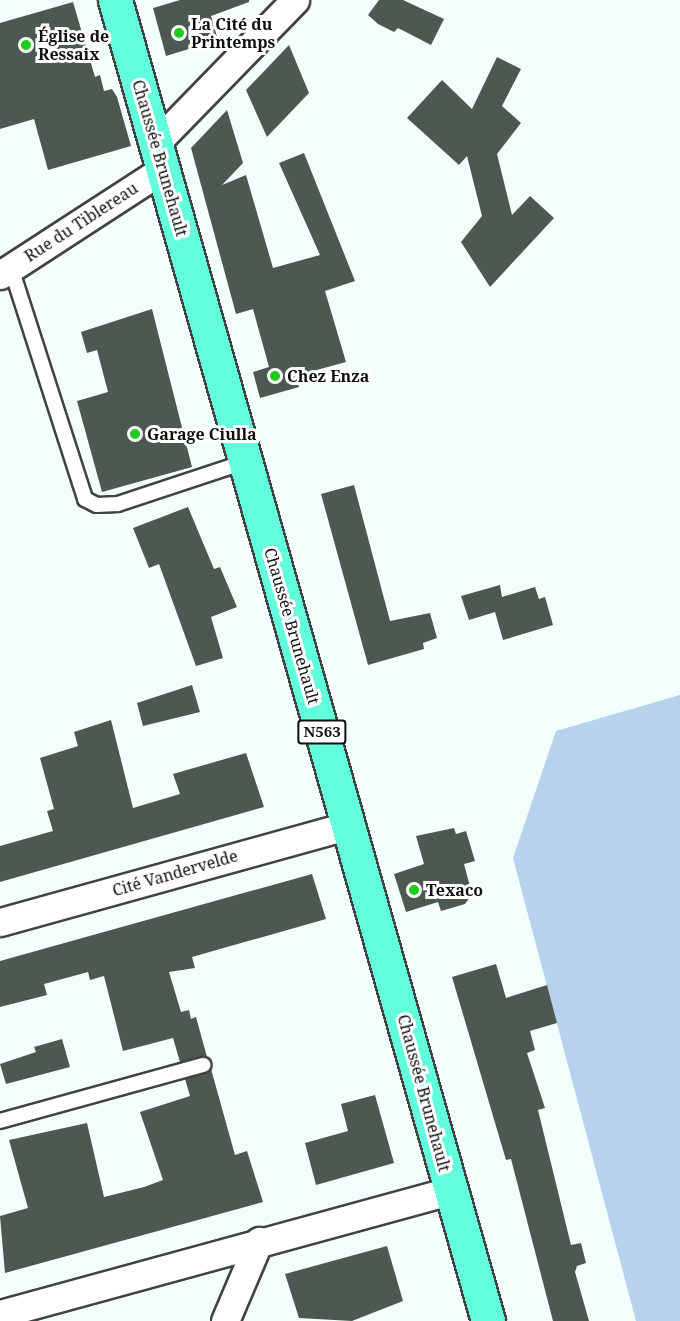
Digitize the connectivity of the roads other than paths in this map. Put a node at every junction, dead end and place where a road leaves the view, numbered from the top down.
1 (115, 0) edge
2 (295, 0) edge
3 (159, 157) junction
4 (6, 271) edge
5 (245, 462) junction
6 (350, 825) junction
7 (0, 922) edge
8 (203, 1065) dead end
9 (0, 1120) edge
10 (451, 1191) junction
11 (259, 1242) junction
12 (0, 1314) edge
13 (225, 1321) edge
14 (488, 1321) edge

1 - 3 main road, Chaussée Brunehault / N563
2 - 3 street, Rue du Tiblereau
3 - 4 street, Rue du Tiblereau
3 - 5 main road, Chaussée Brunehault / N563
4 - 5 lane
5 - 6 main road, Chaussée Brunehault / N563
6 - 7 street, Cité Vandervelde
6 - 10 main road, Chaussée Brunehault / N563
8 - 9 lane
10 - 11 street
10 - 14 main road, Chaussée Brunehault / N563
11 - 12 street
11 - 13 street

